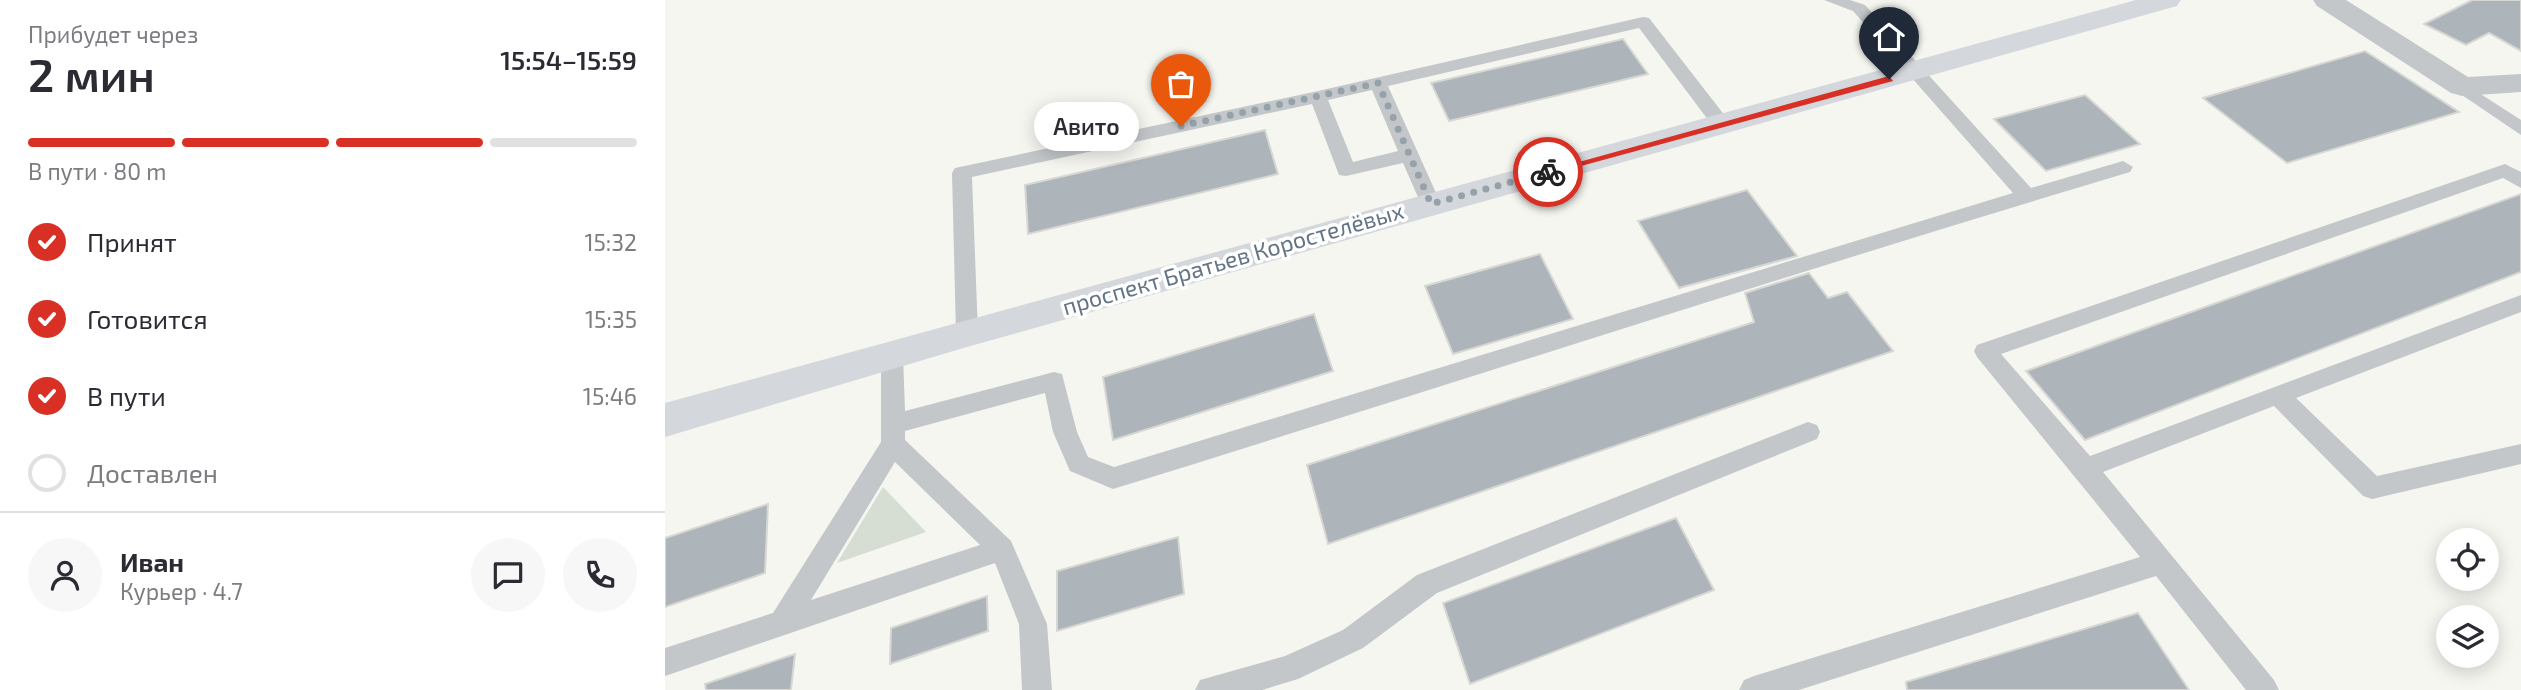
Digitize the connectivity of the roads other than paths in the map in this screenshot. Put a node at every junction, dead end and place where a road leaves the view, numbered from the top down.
1 (1832, 0) edge
2 (2167, 0) edge
3 (2327, 0) edge
4 (1913, 72) junction
5 (1378, 83) junction
6 (2521, 83) edge
7 (2462, 87) junction
8 (1318, 97) junction
9 (1722, 125) junction
10 (2521, 129) edge
11 (1409, 155) junction
12 (2123, 167) dead end
13 (2521, 181) edge
14 (2028, 197) junction
15 (1431, 204) junction
16 (2521, 303) edge
17 (967, 333) junction
18 (892, 355) junction
19 (2278, 395) junction
20 (665, 421) edge
21 (1808, 432) dead end
22 (893, 434) junction
23 (2521, 454) edge
24 (2085, 468) junction
25 (1002, 550) junction
26 (2163, 562) junction
27 (782, 623) junction
28 (665, 662) edge
29 (1037, 690) edge
30 (1210, 690) edge
31 (1754, 690) edge
32 (2265, 690) edge

1 - 4 lane
2 - 4 main road, проспект Братьев Коростелёвых
3 - 7 street
4 - 9 main road, проспект Братьев Коростелёвых
4 - 14 lane
5 - 8 lane
5 - 9 lane
5 - 11 lane
6 - 7 street
7 - 10 lane
8 - 11 lane
8 - 17 lane
9 - 15 main road, проспект Братьев Коростелёвых
11 - 15 lane
12 - 14 lane
13 - 24 lane
14 - 22 lane
15 - 17 main road, проспект Братьев Коростелёвых
16 - 19 lane
17 - 18 main road, проспект Братьев Коростелёвых
18 - 20 main road, проспект Братьев Коростелёвых
18 - 22 lane
19 - 23 lane
19 - 24 lane
21 - 30 lane
22 - 25 lane
22 - 27 lane
24 - 26 lane
25 - 27 lane
25 - 29 lane
26 - 31 lane
26 - 32 lane
27 - 28 lane

